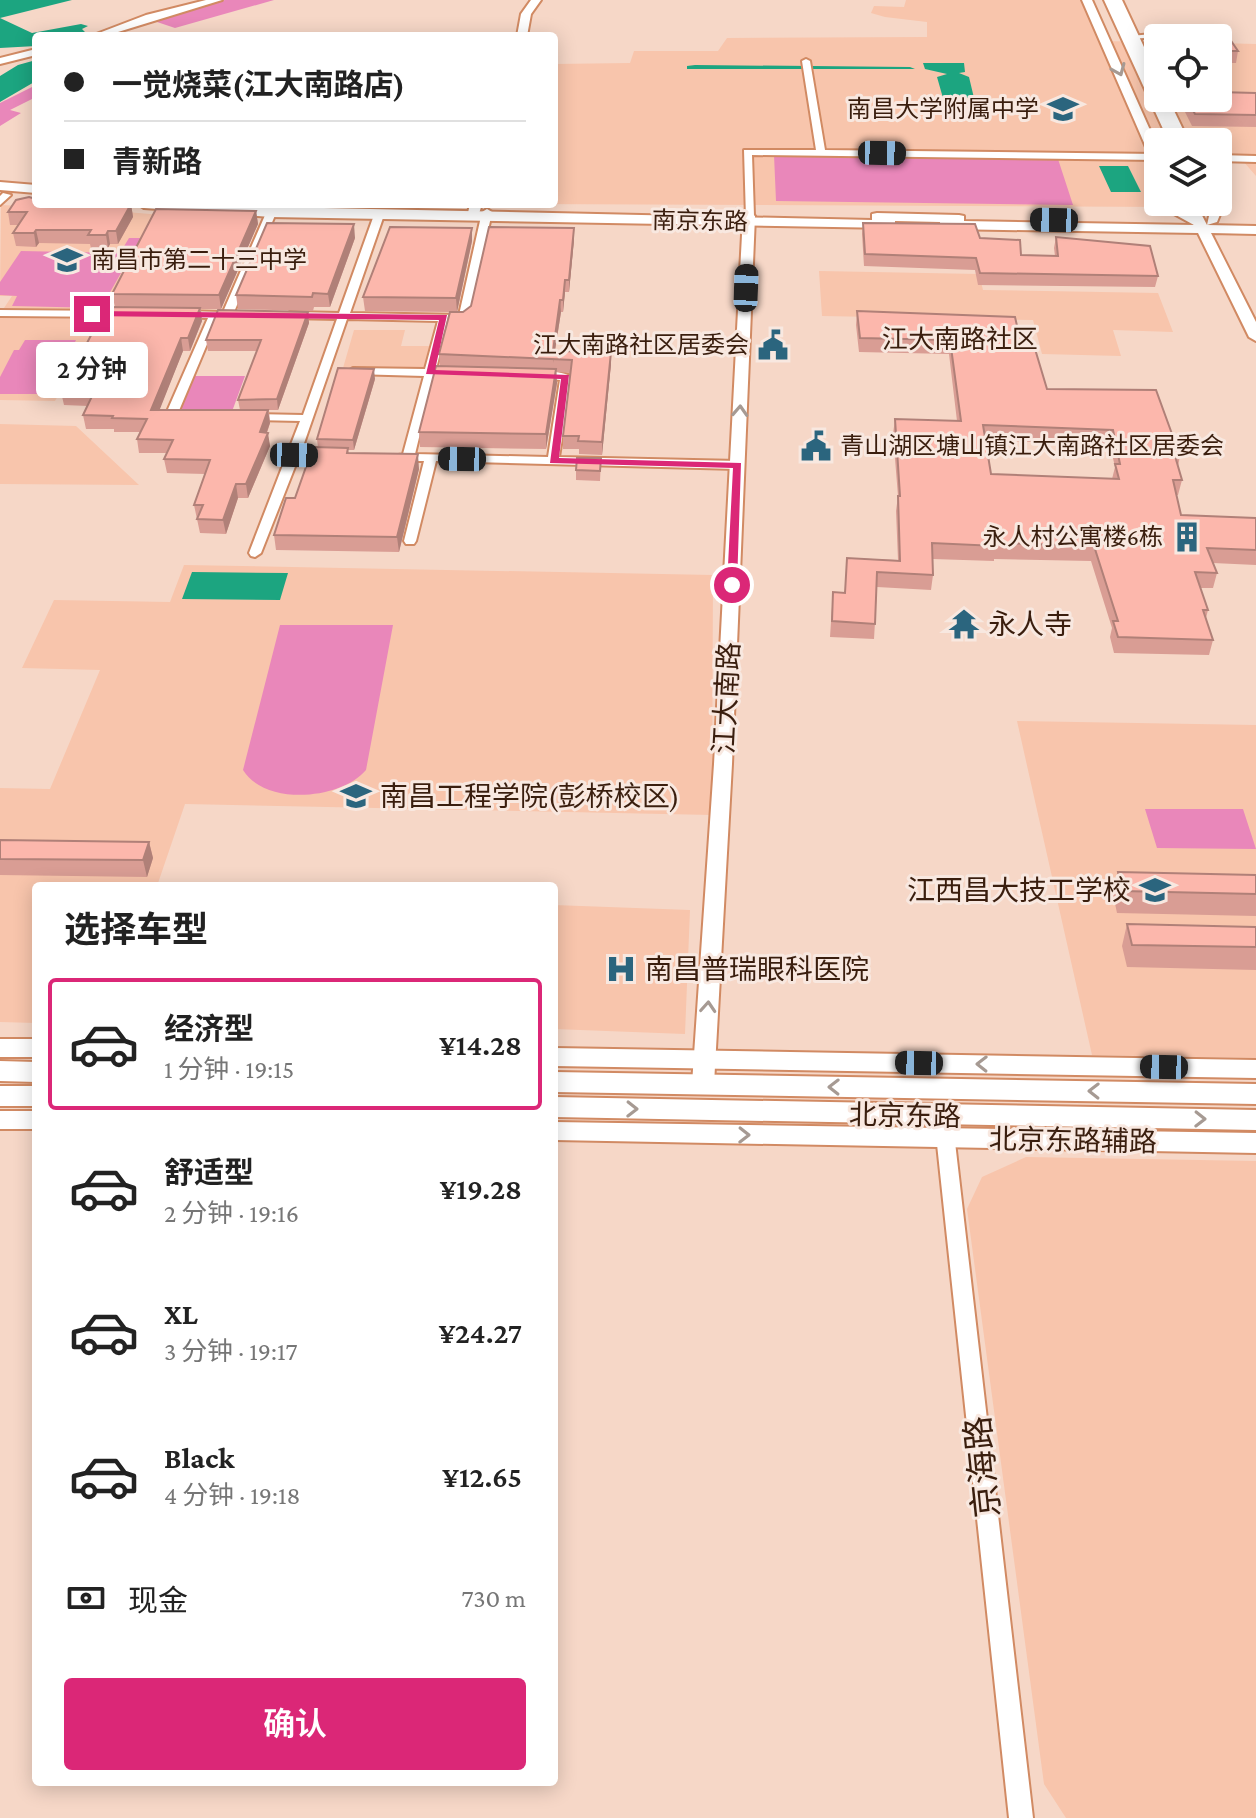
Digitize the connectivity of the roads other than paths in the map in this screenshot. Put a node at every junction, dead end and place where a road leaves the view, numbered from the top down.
1 (217, 0) edge
2 (536, 0) edge
3 (1087, 0) edge
4 (1100, 0) edge
5 (1109, 0) edge
6 (1117, 0) edge
7 (107, 32) edge
8 (523, 32) edge
9 (1144, 36) edge
10 (1130, 37) junction
11 (32, 53) edge
12 (0, 61) edge
13 (1144, 62) edge
14 (807, 65) dead end
15 (1156, 128) edge
16 (1169, 128) edge
17 (1144, 129) edge
18 (821, 152) junction
19 (1144, 158) edge
20 (1232, 158) edge
21 (1256, 159) edge
22 (32, 190) edge
23 (2, 194) edge
24 (32, 197) edge
25 (200, 208) edge
26 (350, 208) edge
27 (479, 212) edge
28 (271, 213) junction
29 (379, 215) junction
30 (1188, 216) edge
31 (1200, 216) edge
32 (1205, 216) edge
33 (1212, 216) edge
34 (749, 219) junction
35 (1256, 223) edge
36 (1207, 226) junction
37 (1256, 230) edge
38 (0, 313) edge
39 (1256, 313) edge
40 (138, 314) edge
41 (168, 314) edge
42 (220, 315) junction
43 (256, 315) edge
44 (271, 315) edge
45 (343, 316) junction
46 (444, 317) junction
47 (1256, 337) edge
48 (324, 370) junction
49 (430, 373) junction
50 (459, 373) edge
51 (519, 375) edge
52 (201, 416) edge
53 (230, 417) edge
54 (307, 418) junction
55 (294, 455) junction
56 (337, 456) edge
57 (379, 457) edge
58 (408, 458) junction
59 (431, 458) junction
60 (553, 461) junction
61 (738, 465) junction
62 (410, 541) dead end
63 (255, 553) dead end
64 (0, 1048) edge
65 (32, 1048) edge
66 (558, 1057) edge
67 (1256, 1069) edge
68 (0, 1071) edge
69 (32, 1072) edge
70 (704, 1072) junction
71 (558, 1082) edge
72 (1256, 1094) edge
73 (0, 1096) edge
74 (32, 1096) edge
75 (558, 1107) edge
76 (0, 1120) edge
77 (32, 1120) edge
78 (1256, 1120) edge
79 (944, 1127) junction
80 (558, 1131) edge
81 (1256, 1143) edge
82 (1021, 1818) edge

1 - 7 street
2 - 8 street
3 -> 17 street
4 - 15 main road
5 - 10 main road
6 - 10 street
9 - 10 street
10 - 13 street
10 - 16 main road
11 - 12 street
14 - 18 street
18 - 19 street
18 - 34 street
20 - 21 street
22 - 23 main road
23 - 24 main road
25 - 28 main road, 南京东路
26 - 27 main road, 南京东路
27 - 29 main road, 南京东路
27 - 34 main road, 南京东路
27 - 46 street
28 - 29 main road, 南京东路
28 - 42 street
29 - 45 street
30 - 36 street
31 - 36 main road
32 - 36 main road
33 - 36 street
34 - 36 main road, 南京东路
61 -> 34 street, 江大南路
35 - 36 main road, 南京东路
36 - 37 main road, 南京东路
36 - 39 main road
36 - 47 main road
38 - 40 street
41 - 42 street
42 - 43 street
42 - 52 street
44 - 45 street
45 - 46 street
45 - 48 street
46 - 49 street
48 - 49 street
48 - 54 street
49 - 50 street
49 - 58 street
51 - 60 street
53 - 54 street
54 - 55 street
55 - 56 street
55 - 63 street
57 - 58 street
58 - 59 street
59 - 60 street
59 - 62 street
60 - 61 street
70 -> 61 street, 江大南路
64 - 65 main road
66 - 70 main road
67 -> 70 main road
68 - 69 main road
70 - 71 main road, 北京东路
72 -> 70 main road, 北京东路
73 - 74 main road
75 -> 79 main road, 北京东路
76 - 77 main road
79 -> 78 main road, 北京东路
80 -> 79 main road, 北京东路辅路
79 - 81 main road, 北京东路辅路
79 - 82 street, 京海路

